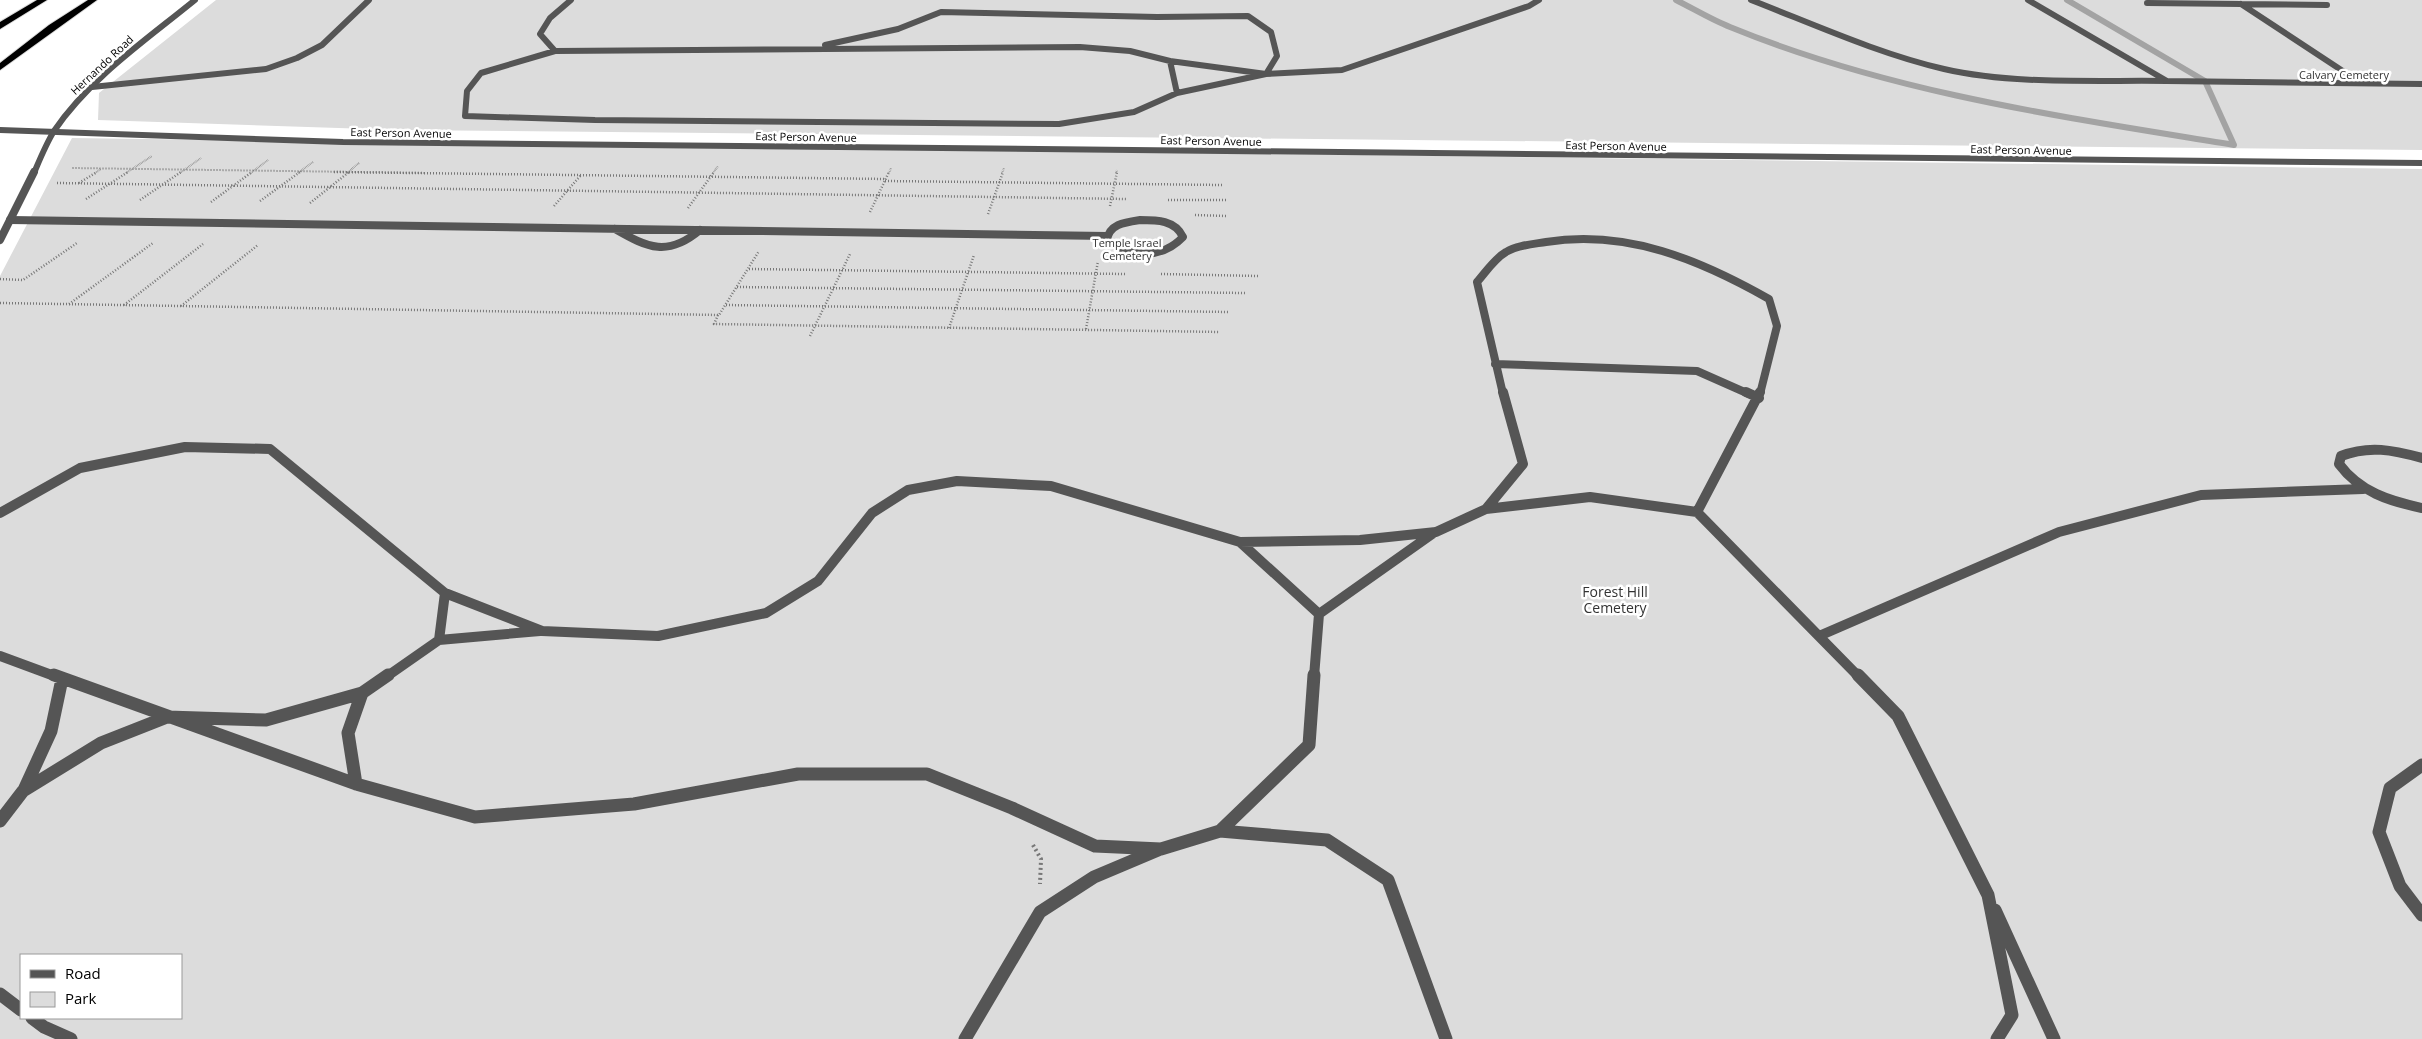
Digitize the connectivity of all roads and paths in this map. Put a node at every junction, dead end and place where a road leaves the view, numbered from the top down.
1 (43, 0) edge
2 (93, 0) edge
3 (195, 0) edge
4 (369, 0) edge
5 (571, 0) edge
6 (1539, 0) edge
7 (1751, 0) edge
8 (2028, 0) edge
9 (2234, 0) edge
10 (2147, 3) dead end
11 (2240, 4) junction
12 (2327, 5) dead end
13 (0, 26) edge
14 (806, 49) junction
15 (555, 51) junction
16 (1170, 61) junction
17 (0, 67) edge
18 (1266, 74) junction
19 (2167, 81) junction
20 (2362, 84) junction
21 (2422, 84) edge
22 (92, 87) junction
23 (1177, 93) junction
24 (0, 130) edge
25 (54, 132) junction
26 (157, 152) dead end
27 (722, 160) dead end
28 (1006, 162) dead end
29 (1119, 163) dead end
30 (2422, 163) edge
31 (72, 168) dead end
32 (102, 168) junction
33 (132, 169) junction
34 (582, 175) junction
35 (711, 176) junction
36 (999, 182) junction
37 (57, 183) dead end
38 (79, 183) junction
39 (108, 184) junction
40 (1114, 184) junction
41 (1222, 186) dead end
42 (567, 190) junction
43 (699, 192) junction
44 (994, 197) junction
45 (1111, 199) junction
46 (1130, 199) dead end
47 (1159, 199) dead end
48 (94, 200) dead end
49 (131, 200) dead end
50 (149, 200) dead end
51 (1226, 200) dead end
52 (202, 201) dead end
53 (221, 201) dead end
54 (259, 202) dead end
55 (268, 202) dead end
56 (302, 202) dead end
57 (320, 203) dead end
58 (563, 206) dead end
59 (688, 208) junction
60 (698, 208) dead end
61 (861, 210) dead end
62 (871, 211) dead end
63 (10, 220) junction
64 (614, 229) junction
65 (673, 230) junction
66 (700, 230) junction
67 (772, 231) junction
68 (860, 232) junction
69 (981, 234) junction
70 (1105, 236) junction
71 (0, 240) edge
72 (748, 269) junction
73 (842, 270) junction
74 (968, 272) junction
75 (1096, 273) junction
76 (1134, 274) dead end
77 (1153, 274) dead end
78 (1258, 276) dead end
79 (737, 287) junction
80 (834, 288) junction
81 (962, 289) junction
82 (1093, 291) junction
83 (1245, 293) dead end
84 (0, 303) edge
85 (725, 305) junction
86 (825, 306) junction
87 (956, 308) junction
88 (1089, 310) junction
89 (1228, 312) dead end
90 (719, 315) junction
91 (815, 326) junction
92 (949, 328) junction
93 (1086, 329) junction
94 (1220, 332) dead end
95 (810, 336) dead end
96 (1495, 364) junction
97 (1759, 398) junction
98 (2422, 458) edge
99 (2363, 489) junction
100 (2422, 508) edge
101 (1486, 509) junction
102 (1697, 512) junction
103 (0, 513) edge
104 (1436, 532) junction
105 (1240, 542) junction
106 (445, 593) junction
107 (1319, 614) junction
108 (542, 631) junction
109 (1819, 636) junction
110 (439, 640) junction
111 (0, 656) edge
112 (62, 679) junction
113 (362, 693) junction
114 (167, 717) junction
115 (2422, 765) edge
116 (356, 784) junction
117 (23, 791) junction
118 (1012, 808) junction
119 (0, 821) edge
120 (1220, 831) junction
121 (1161, 849) junction
122 (1988, 895) junction
123 (1040, 912) junction
124 (2422, 915) edge
125 (0, 994) edge
126 (20, 1009) edge
127 (33, 1019) edge
128 (71, 1039) edge
129 (965, 1039) edge
130 (1446, 1039) edge
131 (1997, 1039) edge
132 (2054, 1039) edge

1 - 13 highway
2 - 17 highway
3 - 22 street, Hernando Road
4 - 22 street
5 - 15 street
6 - 18 street
7 - 19 street
8 - 19 street
9 - 11 street
10 - 11 street
11 - 12 street
11 - 20 street
14 - 15 street
14 - 16 street
14 - 18 street
15 - 23 street
16 - 18 street
16 - 23 street
18 - 23 street
19 - 20 street
20 - 21 street
22 - 25 street, Hernando Road
24 - 25 street, East Person Avenue
25 - 30 street, East Person Avenue
25 - 63 street, Hernando Road
26 - 33 path
27 - 35 path
28 - 36 path
29 - 40 path
31 - 32 path
32 - 33 path
32 - 38 path
33 - 34 path
33 - 39 path
34 - 35 path
34 - 42 path
35 - 36 path
35 - 43 path
36 - 40 path
36 - 44 path
37 - 38 path
38 - 39 path
39 - 42 path
39 - 48 path
40 - 41 path
40 - 45 path
42 - 43 path
42 - 58 path
43 - 44 path
43 - 59 path
44 - 45 path
44 - 69 path
45 - 46 path
45 - 70 path
47 - 51 path
49 - 50 path
52 - 53 path
54 - 55 path
56 - 57 path
59 - 60 path
59 - 65 path
61 - 62 path
63 - 64 street
63 - 71 street, Hernando Road
64 - 65 street
64 - 66 street
65 - 66 street
66 - 67 street
67 - 68 street
67 - 72 path
68 - 69 street
68 - 73 path
69 - 70 street
69 - 74 path
70 - 70 street
70 - 75 path
72 - 73 path
72 - 79 path
73 - 74 path
73 - 80 path
74 - 75 path
74 - 81 path
75 - 76 path
75 - 82 path
77 - 78 path
79 - 80 path
79 - 85 path
80 - 81 path
80 - 86 path
81 - 82 path
81 - 87 path
82 - 83 path
82 - 88 path
84 - 90 path
85 - 86 path
85 - 90 path
86 - 87 path
86 - 91 path
87 - 88 path
87 - 92 path
88 - 89 path
88 - 93 path
90 - 91 path
91 - 92 path
91 - 95 path
92 - 93 path
93 - 94 path
96 - 97 street
96 - 97 street
96 - 101 street
97 - 102 street
98 - 99 street
99 - 100 street
99 - 109 street
101 - 102 street
101 - 104 street
102 - 109 street
103 - 106 street
104 - 105 street
104 - 107 street
105 - 107 street
105 - 108 street
106 - 108 street
106 - 110 street
107 - 120 street
108 - 110 street
109 - 122 street
110 - 113 street
111 - 112 street
112 - 114 street
112 - 117 street
113 - 114 street
113 - 116 street
114 - 116 street
114 - 117 street
115 - 124 street
116 - 118 street
117 - 119 street
118 - 121 street
118 - 123 path
120 - 121 street
120 - 130 street
121 - 123 street
122 - 131 street
122 - 132 street
123 - 129 street
125 - 126 street
127 - 128 street

